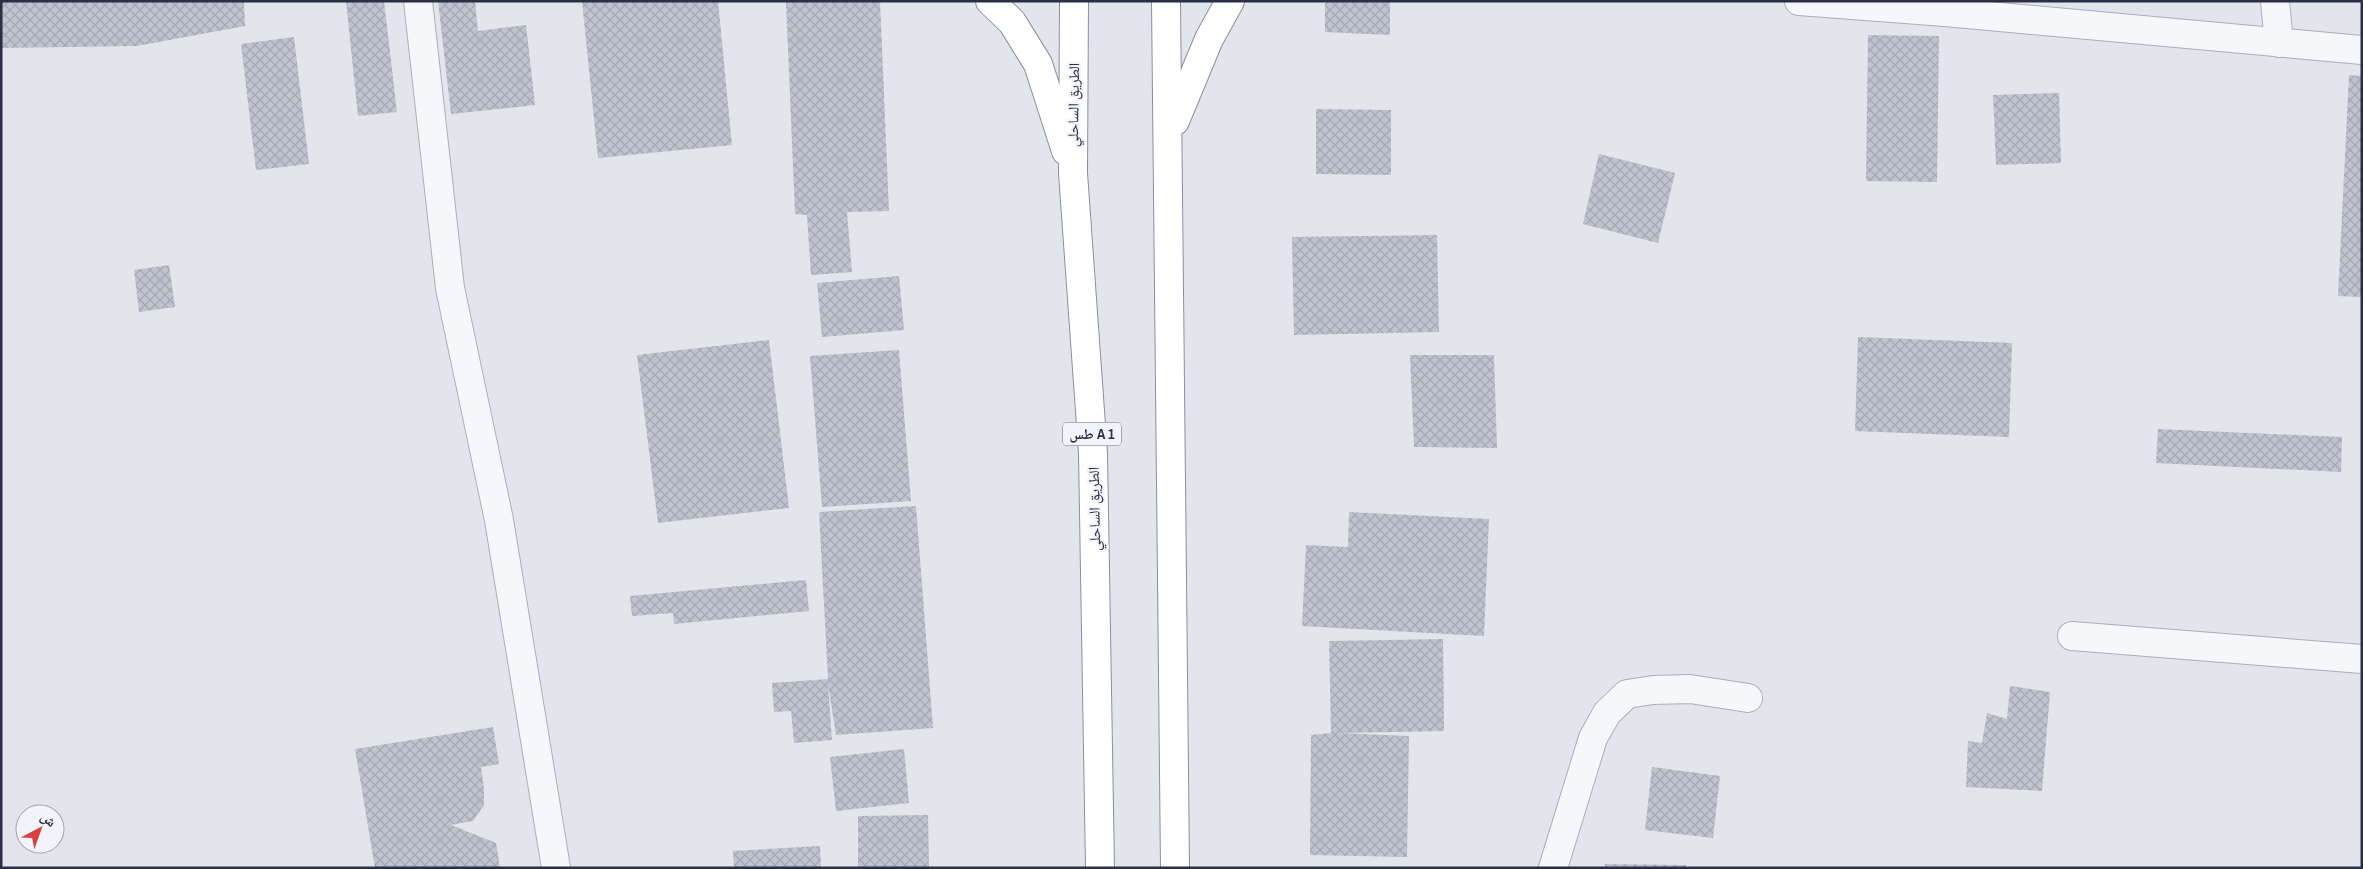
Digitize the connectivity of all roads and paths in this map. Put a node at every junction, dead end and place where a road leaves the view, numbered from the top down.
1 (418, 1) edge
2 (990, 1) edge
3 (1074, 1) edge
4 (1166, 1) edge
5 (1230, 1) edge
6 (1798, 1) edge
7 (2275, 1) edge
8 (2279, 43) junction
9 (2362, 50) edge
10 (1169, 137) junction
11 (1073, 173) junction
12 (2072, 636) dead end
13 (2362, 659) edge
14 (1748, 698) dead end
15 (556, 868) edge
16 (1100, 868) edge
17 (1175, 868) edge
18 (1553, 868) edge

1 - 15 street
2 - 11 highway
3 - 11 highway, الطريق الساحلي / طس A 1
4 - 10 highway
5 - 10 highway
6 - 8 street
7 - 8 street
8 - 9 street
10 - 17 highway
11 - 16 highway, الطريق الساحلي / طس A 1
12 - 13 street
14 - 18 street

